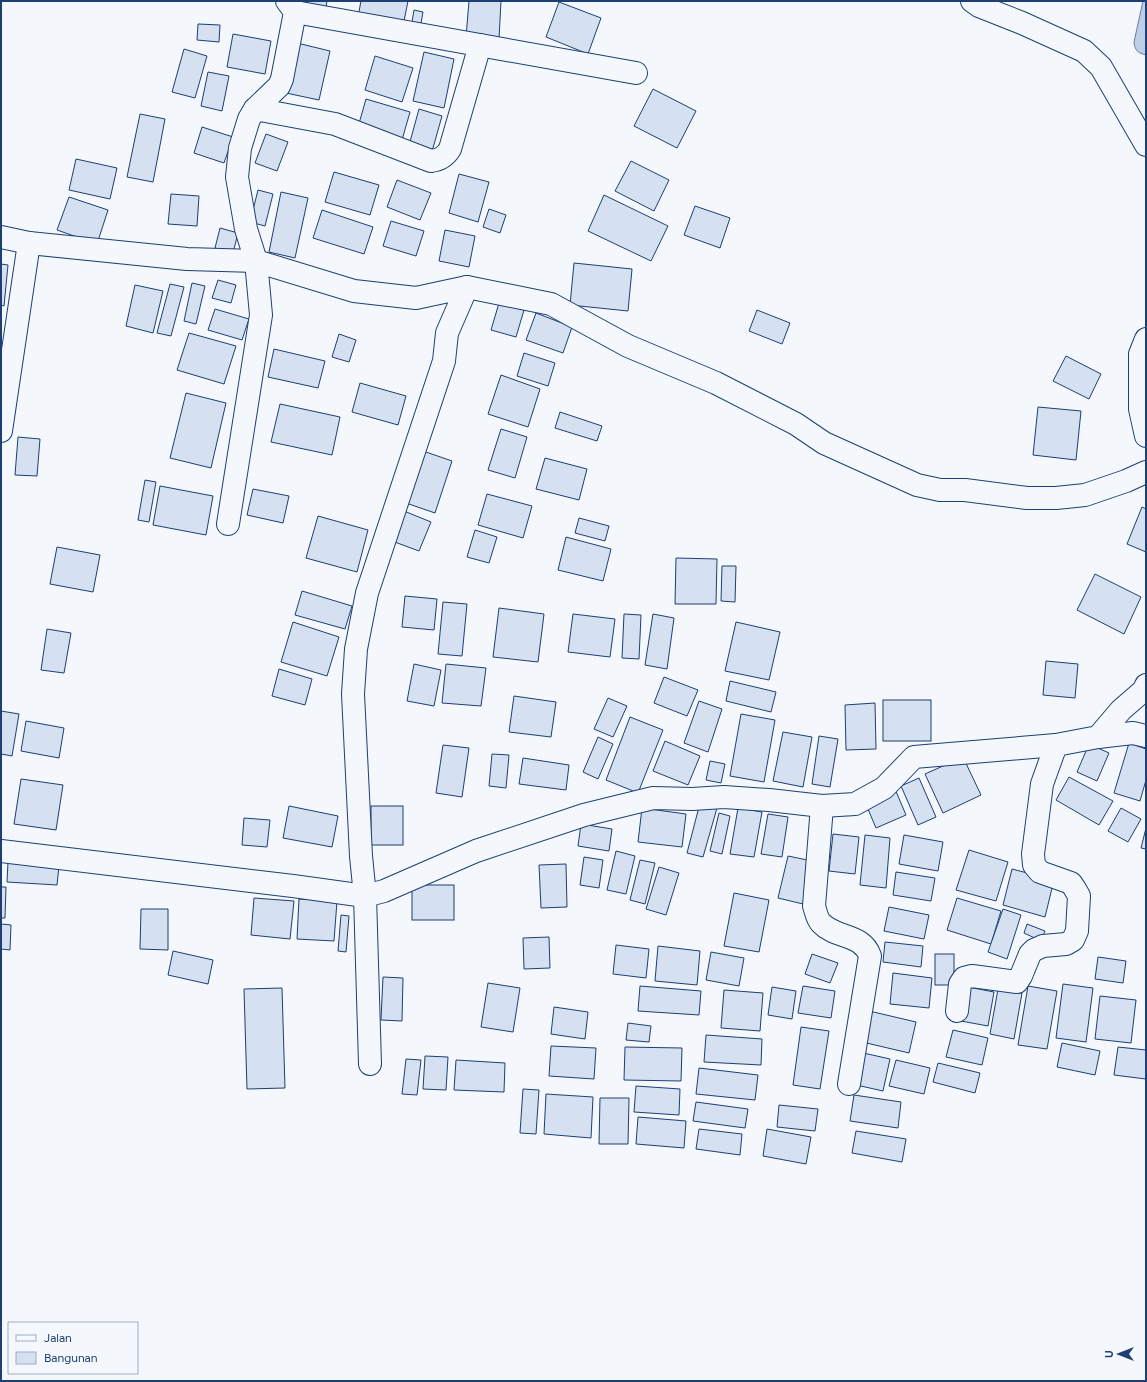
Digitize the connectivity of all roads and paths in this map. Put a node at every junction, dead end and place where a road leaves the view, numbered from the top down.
1 (972, 1) edge
2 (291, 7) edge
3 (480, 45) junction
4 (636, 73) dead end
5 (255, 109) junction
6 (1146, 144) edge
7 (1, 237) edge
8 (29, 243) junction
9 (256, 262) junction
10 (467, 287) junction
11 (1146, 339) edge
12 (1, 431) edge
13 (1146, 436) edge
14 (1146, 472) edge
15 (228, 524) dead end
16 (1146, 685) edge
17 (1146, 736) edge
18 (1098, 737) junction
19 (1056, 745) junction
20 (822, 806) junction
21 (1, 852) edge
22 (365, 896) junction
23 (957, 1011) dead end
24 (370, 1064) dead end
25 (849, 1084) dead end

1 - 6 street
2 - 3 street
2 - 5 street
3 - 4 street
3 - 5 street
5 - 9 street
7 - 8 street
8 - 9 street
8 - 12 street
9 - 10 street
9 - 15 street
10 - 14 street
10 - 22 street
11 - 13 street
16 - 18 street
17 - 18 street
18 - 19 street
19 - 20 street
19 - 23 street
20 - 22 street
20 - 25 street
21 - 22 street
22 - 24 street

